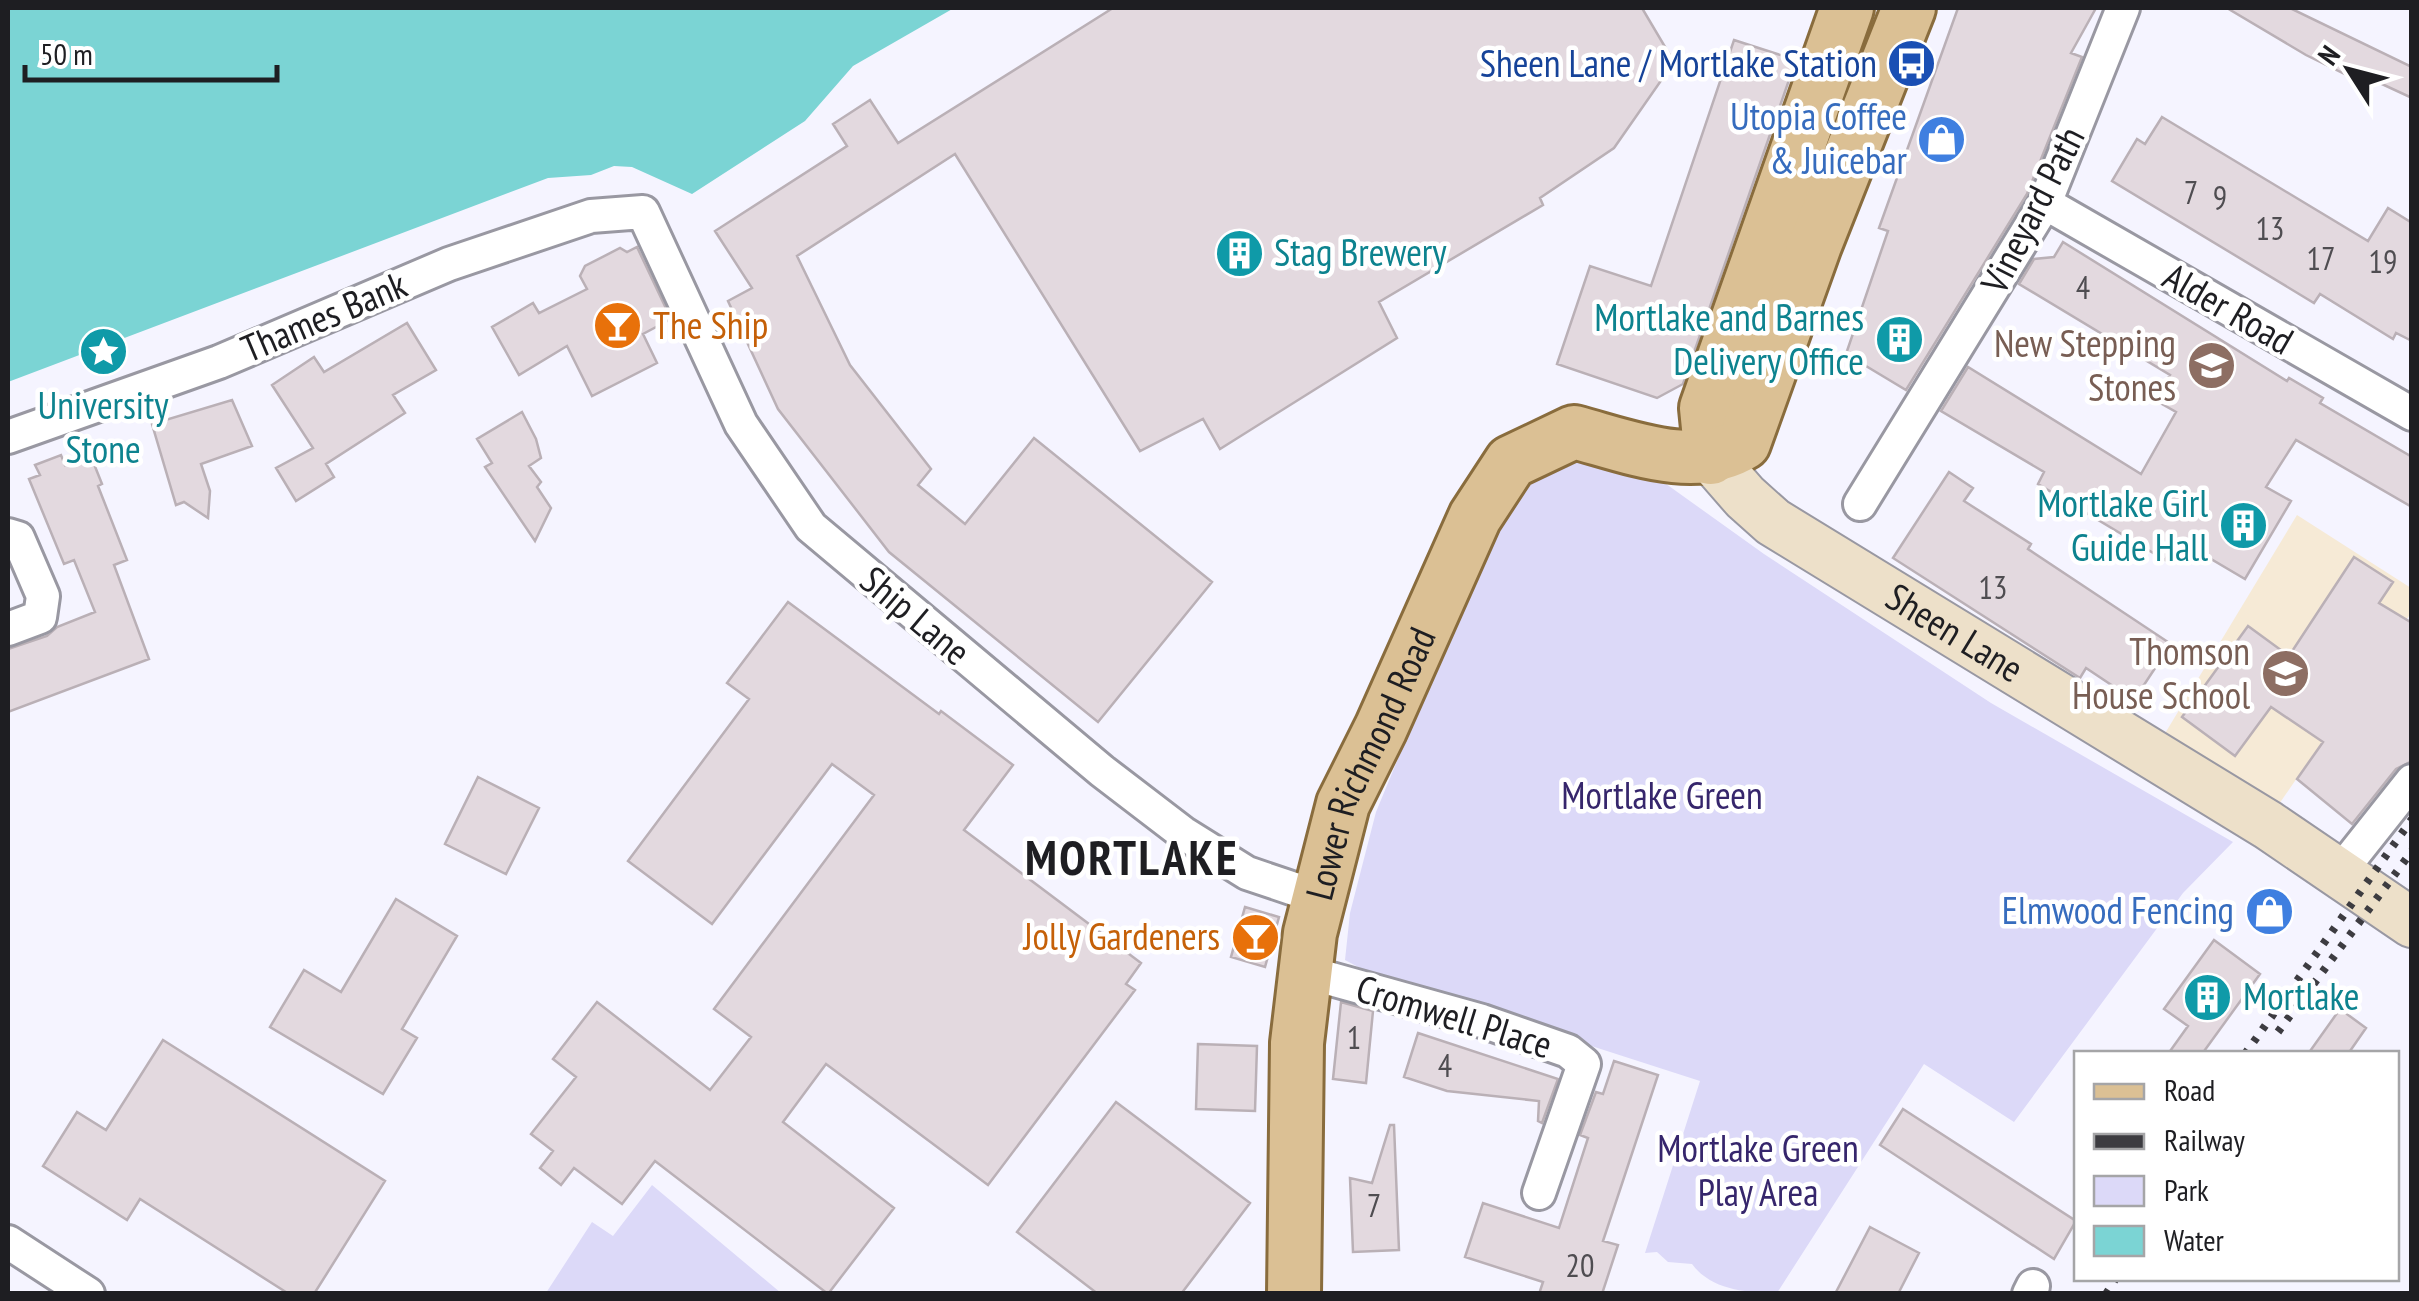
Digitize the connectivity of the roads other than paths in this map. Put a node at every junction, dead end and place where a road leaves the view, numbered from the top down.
1 (1847, 8) edge
2 (1909, 8) edge
3 (2123, 8) edge
4 (2045, 203) junction
5 (643, 212) joint
6 (2412, 414) edge
7 (8, 437) edge
8 (1712, 458) junction
9 (1860, 504) dead end
10 (8, 534) edge
11 (8, 629) edge
12 (2412, 782) edge
13 (2339, 873) junction
14 (1318, 897) junction
15 (2412, 923) edge
16 (1306, 972) junction
17 (1539, 1193) dead end
18 (8, 1242) edge
19 (88, 1294) edge
20 (1294, 1294) edge

1 - 8 main road
2 - 8 main road
3 - 4 street, Vineyard Path
4 - 6 street, Alder Road
4 - 9 street, Vineyard Path
5 - 7 street, Thames Bank
5 - 14 street, Ship Lane
8 - 13 main road, Sheen Lane
8 - 14 main road, Lower Richmond Road
10 - 11 street
12 - 13 street
13 - 15 main road, Sheen Lane
14 - 16 main road, Lower Richmond Road
16 - 17 street, Cromwell Place
16 - 20 main road, Lower Richmond Road
18 - 19 street

